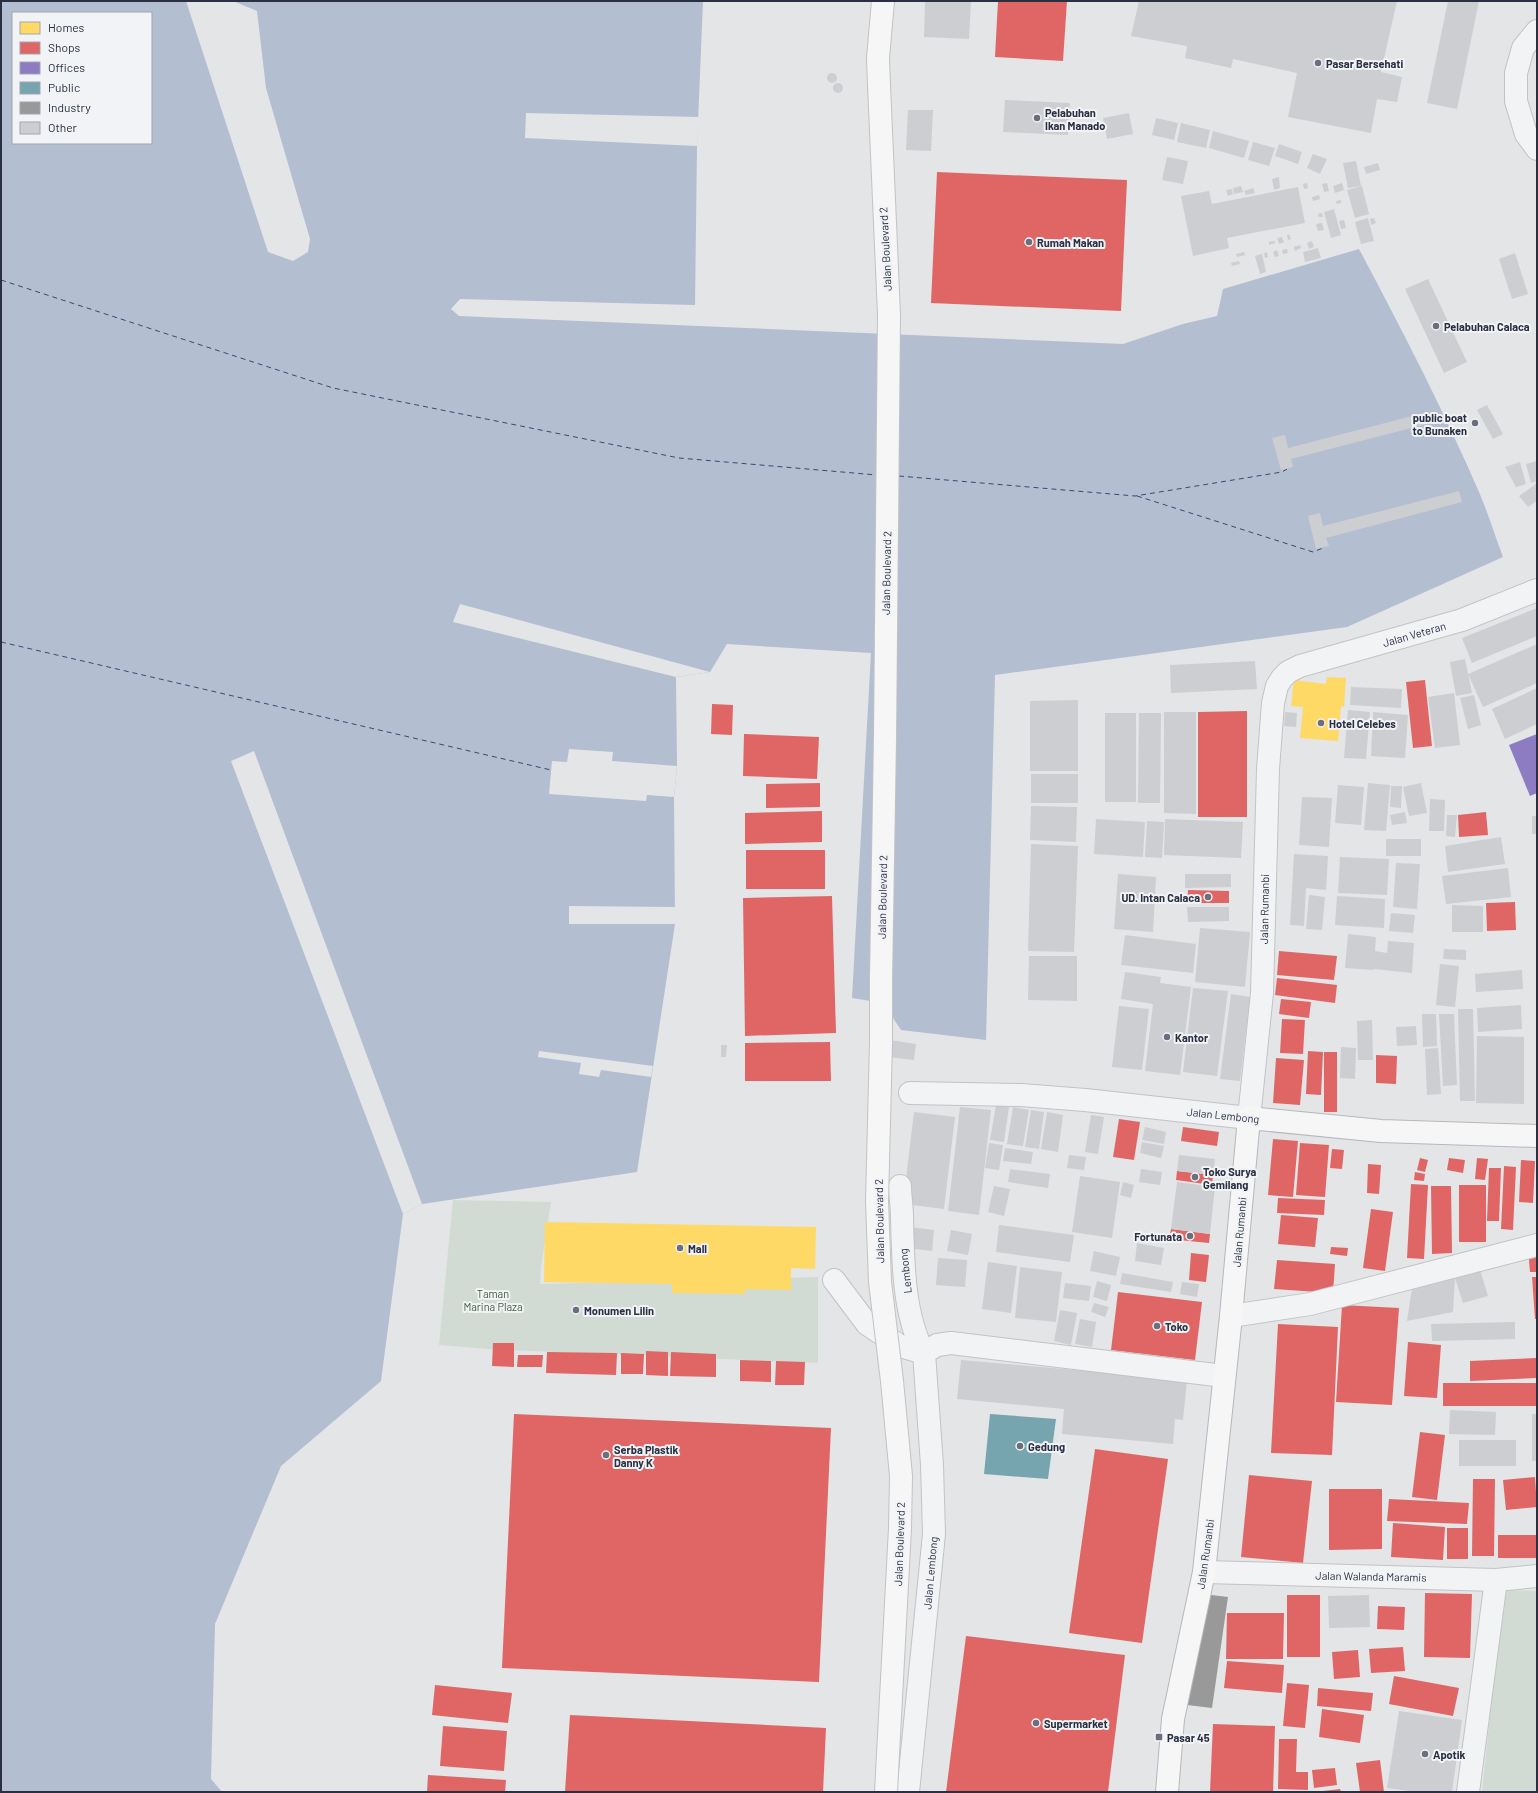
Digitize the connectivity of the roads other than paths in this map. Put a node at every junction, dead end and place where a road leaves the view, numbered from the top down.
1 (883, 1) edge
2 (1537, 31) edge
3 (1537, 149) edge
4 (1537, 590) edge
5 (1288, 672) joint
6 (910, 1092) dead end
7 (1249, 1118) junction
8 (1537, 1136) edge
9 (900, 1186) dead end
10 (1537, 1245) edge
11 (834, 1280) dead end
12 (1231, 1316) junction
13 (924, 1353) junction
14 (1224, 1376) junction
15 (1204, 1572) junction
16 (1537, 1576) edge
17 (1496, 1580) junction
18 (886, 1792) edge
19 (908, 1792) edge
20 (1167, 1792) edge
21 (1468, 1792) edge

1 - 18 main road, Jalan Boulevard 2, bridge
2 - 3 street
4 - 5 street, Jalan Veteran
5 - 7 street, Jalan Rumanbi
6 - 7 street, Jalan Lembong
7 - 8 main road, Jalan Lembong
7 - 12 main road, Jalan Rumanbi
9 - 13 street, Lembong
10 - 12 street
11 - 13 street
12 - 14 main road, Jalan Rumanbi
13 - 14 street
13 - 19 street, Jalan Lembong
14 - 15 main road, Jalan Rumanbi
15 - 17 street, Jalan Walanda Maramis
15 - 20 main road, Jalan Rumanbi
16 - 17 street, Jalan Walanda Maramis
17 - 21 street

